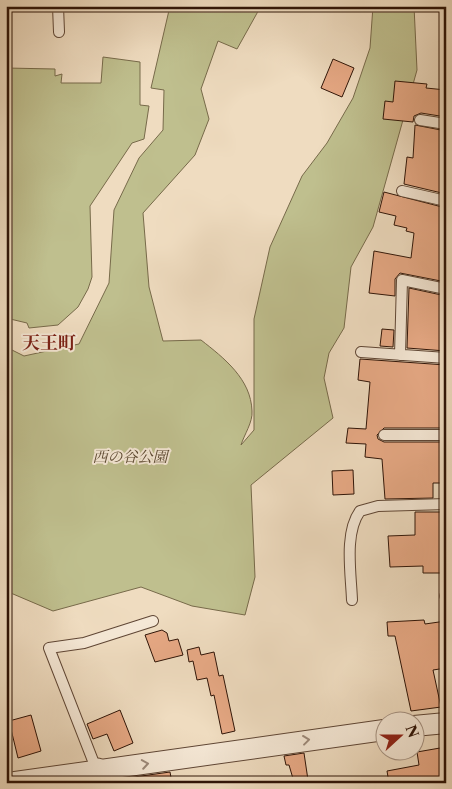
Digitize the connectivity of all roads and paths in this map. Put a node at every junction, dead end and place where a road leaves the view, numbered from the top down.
1 (58, 6) edge
2 (59, 32) dead end
3 (420, 120) dead end
4 (446, 124) edge
5 (402, 192) dead end
6 (446, 201) edge
7 (446, 289) edge
8 (361, 352) dead end
9 (400, 355) junction
10 (446, 358) edge
11 (384, 435) dead end
12 (446, 435) edge
13 (446, 504) edge
14 (352, 600) dead end
15 (153, 621) dead end
16 (446, 723) edge
17 (424, 725) edge
18 (374, 731) edge
19 (99, 777) edge
20 (8, 783) edge

1 - 2 lane
3 - 4 lane
5 - 6 lane
7 - 9 lane
8 - 9 lane
9 - 10 lane
11 - 12 lane
13 - 14 lane
15 - 19 lane
16 - 17 street
19 -> 18 street
19 - 20 street

